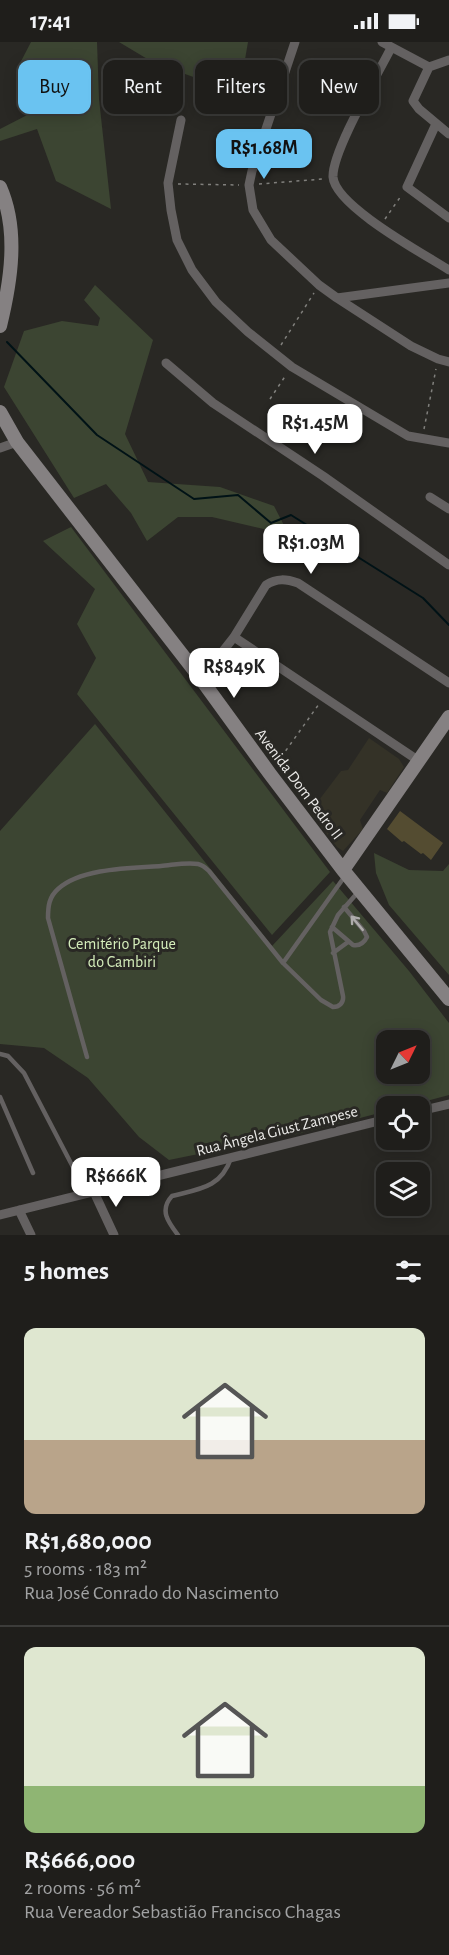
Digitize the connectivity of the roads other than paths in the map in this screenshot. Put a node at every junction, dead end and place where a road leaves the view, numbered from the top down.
1 (295, 42) edge
2 (382, 42) edge
3 (391, 48) junction
4 (449, 60) edge
5 (429, 67) junction
6 (181, 120) dead end
7 (436, 124) junction
8 (449, 134) edge
9 (0, 187) edge
10 (449, 218) edge
11 (449, 270) edge
12 (449, 283) edge
13 (337, 298) junction
14 (0, 326) edge
15 (449, 362) edge
16 (166, 363) dead end
17 (0, 412) edge
18 (17, 442) junction
19 (449, 443) edge
20 (0, 448) edge
21 (430, 497) dead end
22 (449, 509) edge
23 (449, 565) edge
24 (234, 637) junction
25 (201, 680) junction
26 (449, 683) edge
27 (449, 717) edge
28 (419, 761) junction
29 (341, 868) junction
30 (359, 890) junction
31 (344, 907) junction
32 (332, 927) junction
33 (348, 942) junction
34 (333, 953) junction
35 (283, 963) junction
36 (449, 999) edge
37 (0, 1054) edge
38 (87, 1057) dead end
39 (0, 1098) edge
40 (449, 1104) edge
41 (430, 1109) edge
42 (376, 1122) edge
43 (232, 1158) junction
44 (33, 1173) dead end
45 (91, 1193) junction
46 (19, 1210) junction
47 (0, 1215) edge
48 (31, 1235) edge
49 (114, 1235) edge
50 (178, 1235) edge

1 - 13 street
2 - 3 street
3 - 5 street
3 - 11 street
4 - 5 street
5 - 7 street
6 - 19 street
7 - 8 street
7 - 10 street
9 - 14 street
12 - 13 street
13 - 15 street
16 - 23 street
17 - 18 street, Avenida Dom Pedro II
18 - 20 street
18 - 25 street, Avenida Dom Pedro II
21 - 22 street
24 - 25 street
24 - 26 street
24 - 28 street
25 - 29 street, Avenida Dom Pedro II
27 - 28 street
28 - 29 street
29 - 30 street, Avenida Dom Pedro II
29 - 35 lane
30 - 31 lane
30 - 36 street, Avenida Dom Pedro II
31 - 32 lane
33 -> 31 lane
32 - 33 lane
32 - 34 lane
33 - 34 lane
34 - 35 lane
35 - 38 lane
37 - 45 lane
39 - 44 lane
40 - 41 street
42 - 43 street, Rua Ângela Giust Zampese
43 - 45 street, Rua Ângela Giust Zampese
43 - 50 lane
45 - 46 street, Rua Ângela Giust Zampese
45 - 49 street
46 - 47 street, Rua Ângela Giust Zampese
46 - 48 street

